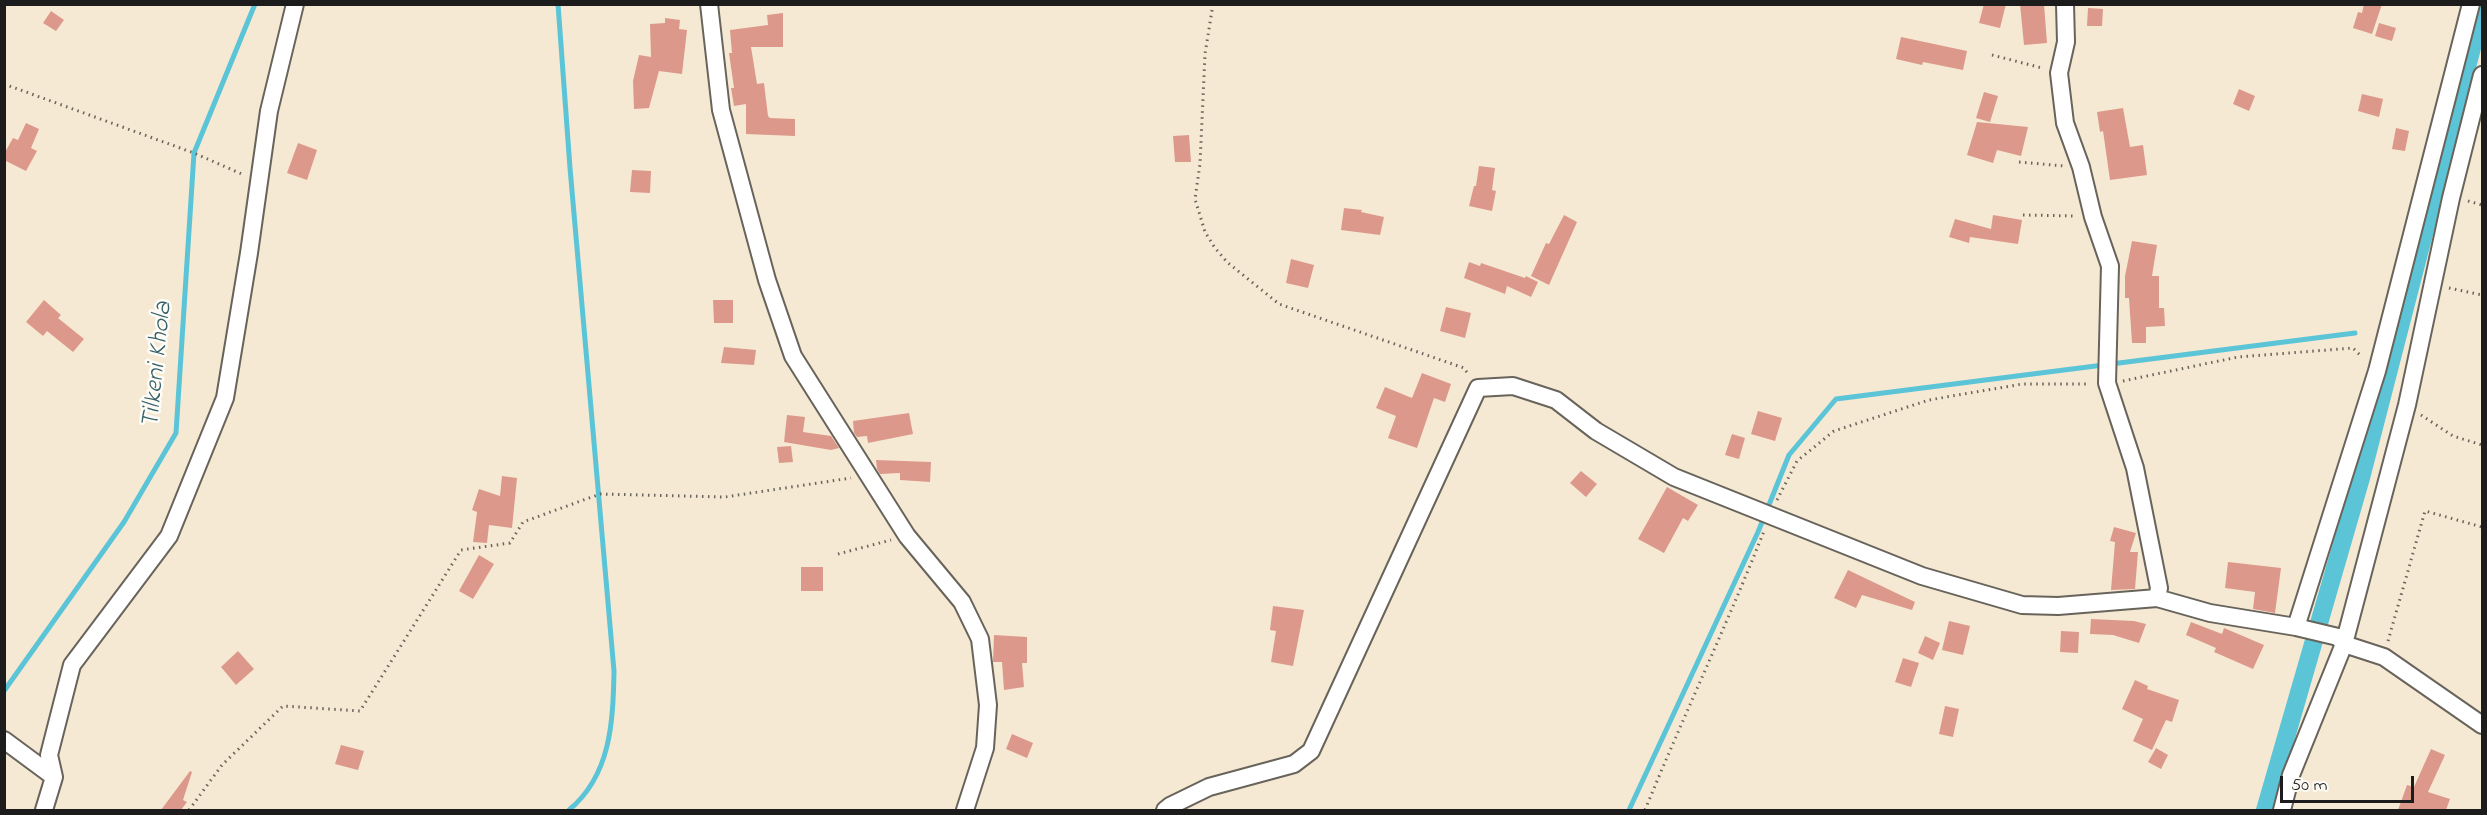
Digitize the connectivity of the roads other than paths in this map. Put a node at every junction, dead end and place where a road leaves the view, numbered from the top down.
1 (295, 4) edge
2 (709, 4) edge
3 (2065, 4) edge
4 (2471, 4) edge
5 (2482, 75) edge
6 (2157, 598) junction
7 (2296, 627) junction
8 (2341, 641) junction
9 (2482, 724) edge
10 (4, 740) edge
11 (54, 777) junction
12 (44, 810) edge
13 (965, 810) edge
14 (1166, 810) edge
15 (2282, 810) edge

1 - 11 street
2 - 13 street
3 - 6 street
4 - 7 street
5 - 8 street
6 - 7 street
6 - 14 street
7 - 8 street
8 - 9 street
8 - 15 street
10 - 11 street
11 - 12 street

